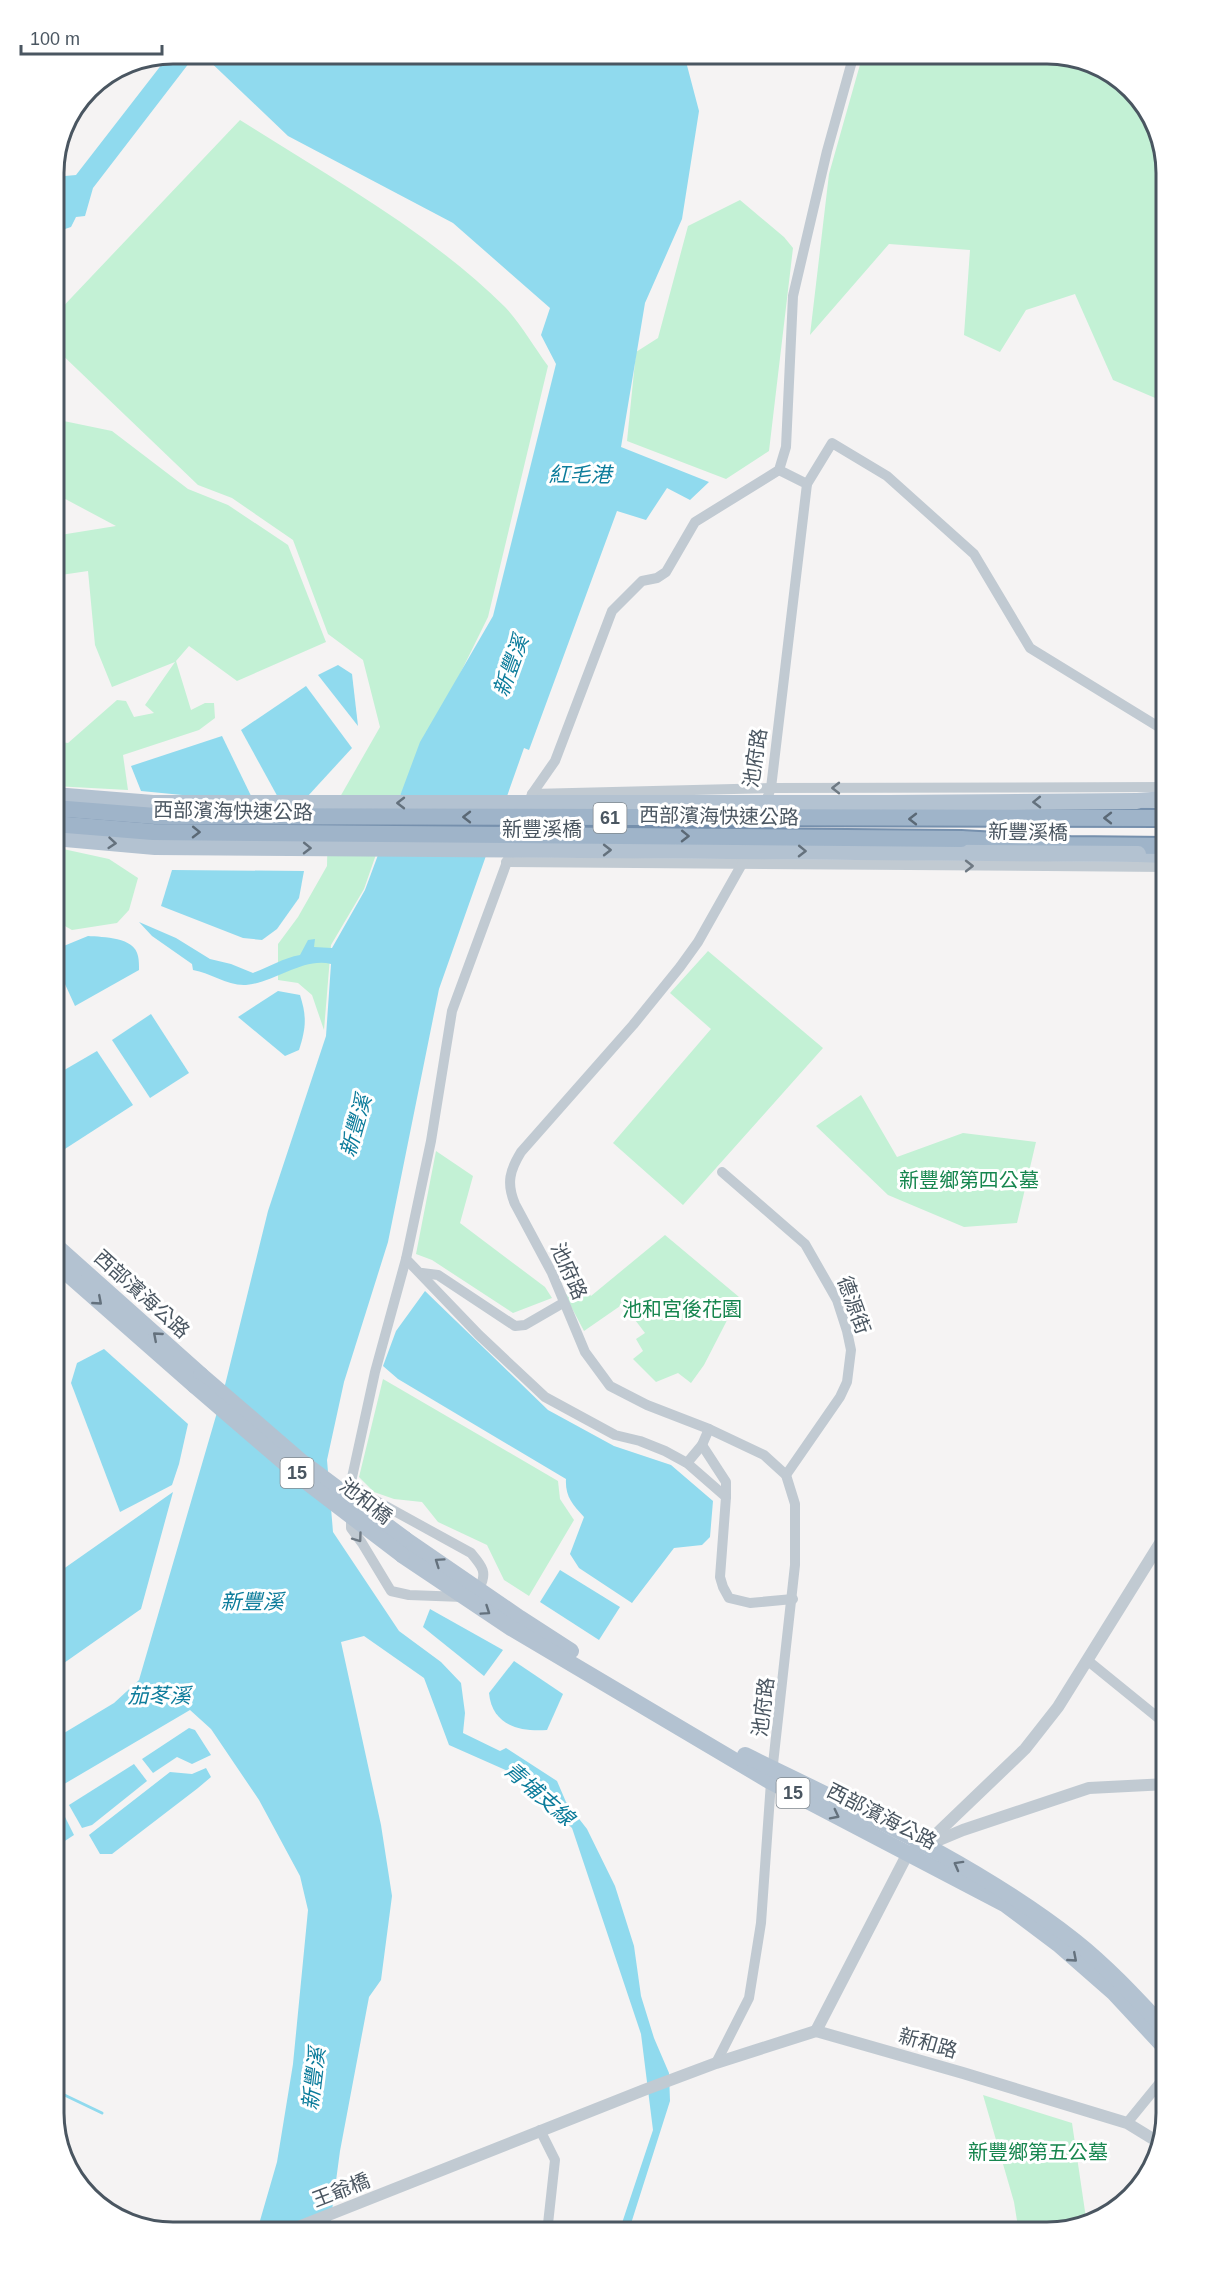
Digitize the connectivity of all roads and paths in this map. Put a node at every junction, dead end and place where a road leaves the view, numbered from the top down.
1 (851, 65) edge
2 (779, 470) junction
3 (807, 484) junction
4 (1156, 725) edge
5 (1156, 787) edge
6 (771, 788) junction
7 (532, 794) junction
8 (568, 794) junction
9 (65, 796) edge
10 (1156, 800) edge
11 (65, 809) edge
12 (1156, 818) edge
13 (65, 825) edge
14 (1156, 837) edge
15 (65, 839) edge
16 (961, 839) junction
17 (1156, 846) edge
18 (1156, 855) edge
19 (506, 862) junction
20 (566, 863) junction
21 (742, 864) junction
22 (1156, 867) edge
23 (722, 1172) dead end
24 (64, 1254) edge
25 (406, 1259) junction
26 (64, 1271) edge
27 (422, 1273) junction
28 (563, 1303) junction
29 (198, 1381) junction
30 (709, 1429) junction
31 (702, 1445) junction
32 (687, 1463) junction
33 (786, 1475) junction
34 (351, 1482) junction
35 (369, 1497) junction
36 (726, 1497) junction
37 (351, 1511) junction
38 (404, 1547) joint
39 (1156, 1550) edge
40 (472, 1593) junction
41 (793, 1599) junction
42 (1087, 1660) junction
43 (1156, 1716) edge
44 (772, 1776) junction
45 (1156, 1785) edge
46 (924, 1846) junction
47 (908, 1853) junction
48 (1156, 2019) edge
49 (816, 2031) junction
50 (1156, 2038) edge
51 (716, 2063) junction
52 (1156, 2087) edge
53 (1127, 2123) junction
54 (540, 2130) junction
55 (1154, 2139) edge
56 (312, 2222) edge
57 (548, 2222) edge

1 - 2 street
2 - 3 street
2 - 7 street
3 - 4 street
3 - 6 street, 池府路
5 -> 6 street
6 - 8 street
6 - 21 street, 池府路
7 - 8 street
7 - 19 street
8 - 20 street
10 -> 9 main road, 新豐溪橋 / 61, bridge
12 -> 11 highway, 西部濱海快速公路 / 61, bridge
13 -> 16 highway, 西部濱海快速公路 / 61, bridge
14 - 16 highway, 西部濱海快速公路 / 61
15 -> 18 main road, 新豐溪橋 / 61, bridge
16 - 17 highway
19 - 20 street
19 - 25 street
20 - 21 street
21 -> 22 street
21 - 28 street, 池府路
23 - 33 street, 德源街
29 -> 24 main road, 西部濱海公路 / 15
25 - 27 street
25 - 34 street
26 -> 29 main road, 西部濱海公路 / 15
27 - 28 street
27 - 32 street
28 - 30 street, 池府路
29 - 38 main road, 池和橋 / 15, bridge
30 - 31 street
30 - 33 street, 池府路
31 - 32 street
31 - 36 street
32 - 36 street
33 - 41 street, 池府路
34 - 35 street
34 - 37 street
35 - 37 street
35 - 40 street
36 - 41 street
37 -> 40 street
38 - 40 main road, 西部濱海公路 / 15
39 - 42 street
40 - 44 main road, 西部濱海公路 / 15
41 - 44 street, 池府路
42 - 43 street
42 - 46 street
44 - 46 main road, 西部濱海公路 / 15
44 -> 47 main road, 西部濱海公路 / 15
44 - 51 street, 池府路
45 - 46 street
46 - 47 street
48 -> 46 main road, 西部濱海公路 / 15
47 - 49 street
47 -> 50 main road, 西部濱海公路 / 15
49 - 51 street
49 - 53 street, 新和路
51 - 54 street
52 - 53 street
53 - 55 street, 新和路
54 - 56 street, 王爺橋
54 - 57 street

